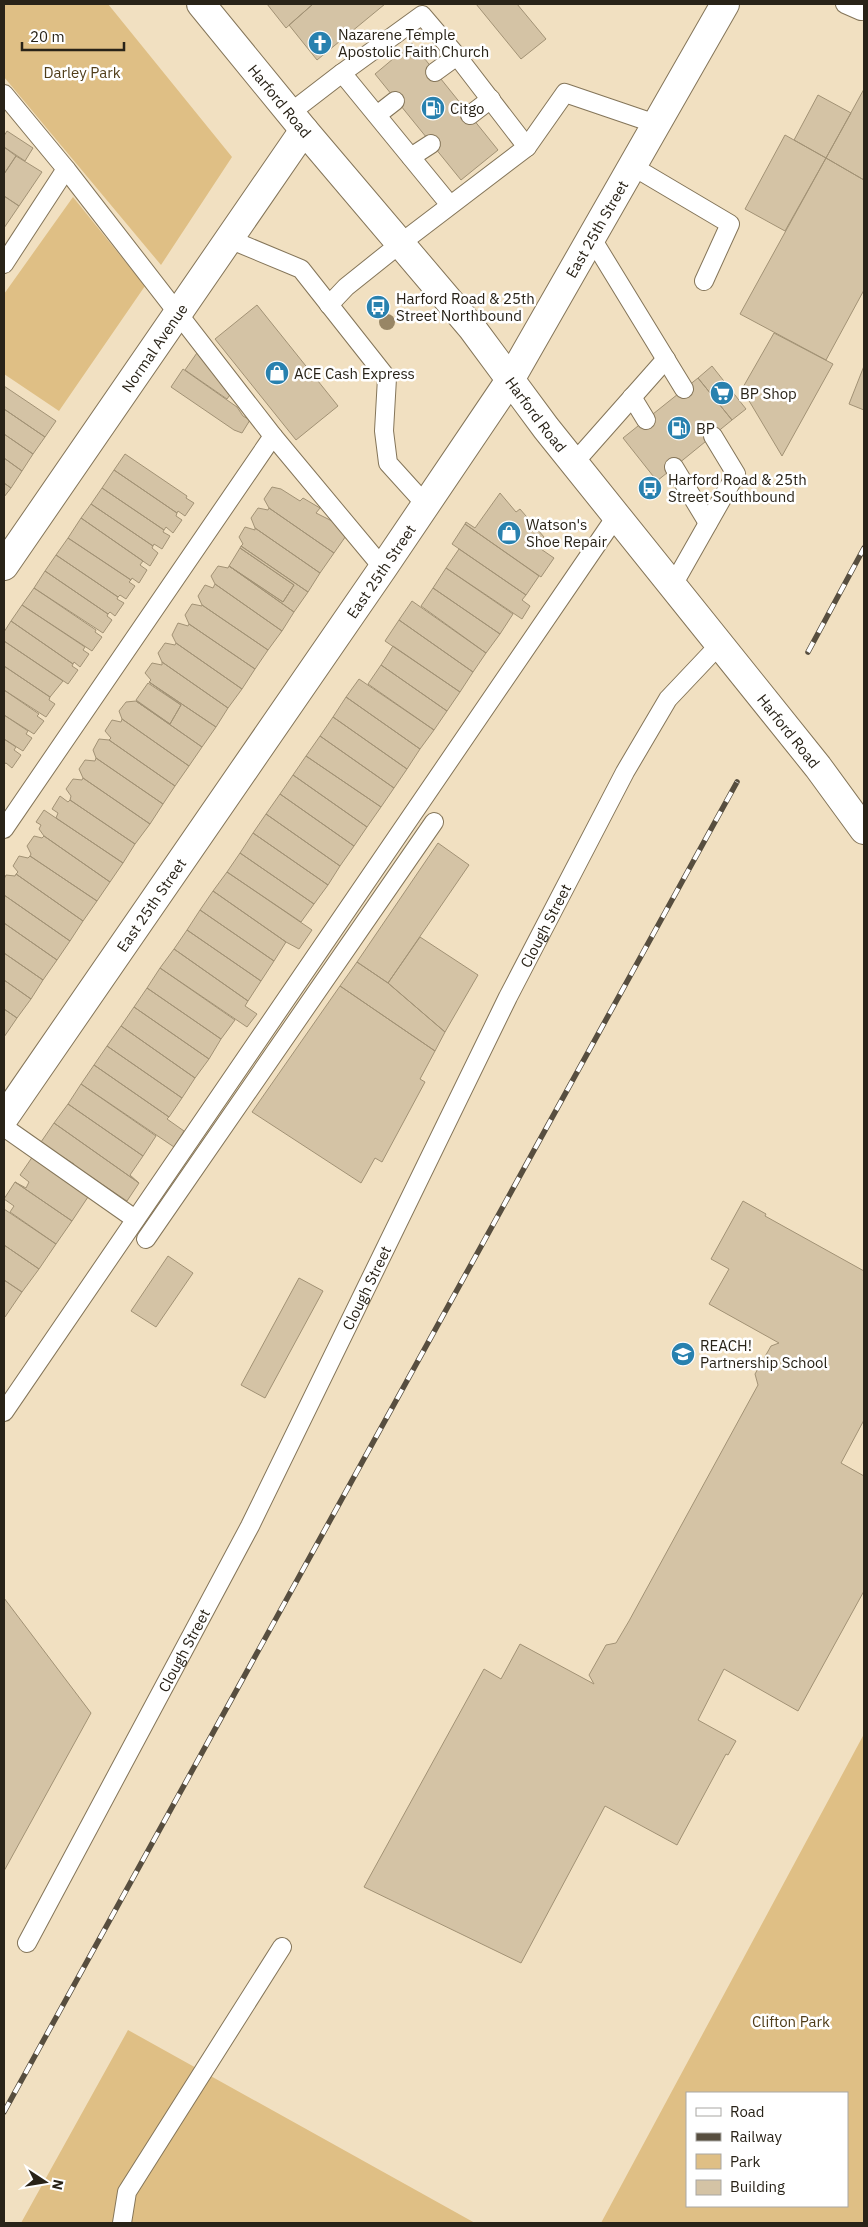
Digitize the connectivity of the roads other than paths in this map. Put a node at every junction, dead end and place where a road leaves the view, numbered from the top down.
1 (201, 4) edge
2 (725, 4) edge
3 (845, 4) edge
4 (864, 4) edge
5 (457, 56) junction
6 (435, 72) dead end
7 (342, 73) junction
8 (4, 96) edge
9 (491, 99) junction
10 (395, 101) dead end
11 (376, 115) junction
12 (470, 115) dead end
13 (297, 121) junction
14 (656, 124) junction
15 (431, 144) dead end
16 (528, 147) junction
17 (411, 157) junction
18 (632, 166) junction
19 (66, 169) junction
20 (450, 205) junction
21 (592, 237) junction
22 (228, 239) junction
23 (400, 243) junction
24 (4, 264) edge
25 (704, 281) dead end
26 (329, 305) junction
27 (178, 312) junction
28 (666, 359) junction
29 (510, 380) junction
30 (684, 389) dead end
31 (632, 397) junction
32 (646, 420) dead end
33 (273, 436) junction
34 (713, 436) dead end
35 (574, 463) junction
36 (674, 467) dead end
37 (426, 505) junction
38 (617, 515) junction
39 (708, 523) junction
40 (4, 566) edge
41 (383, 568) junction
42 (673, 585) junction
43 (720, 644) junction
44 (434, 822) dead end
45 (4, 829) edge
46 (864, 830) edge
47 (4, 1118) edge
48 (4, 1127) edge
49 (136, 1219) junction
50 (146, 1239) dead end
51 (4, 1412) edge
52 (27, 1943) dead end
53 (282, 1947) dead end
54 (122, 2223) edge

1 - 13 main road, Harford Road
2 - 14 main road, East 25th Street
3 - 4 lane
5 - 6 lane
5 - 7 lane
5 - 9 lane
7 - 11 lane
7 - 13 lane
8 - 19 lane
9 - 12 lane
9 - 16 lane
10 - 11 lane
11 - 17 lane
13 - 22 main road, Normal Avenue
13 - 23 main road, Harford Road
14 - 16 lane
14 - 18 main road, East 25th Street
15 - 17 lane
16 - 20 lane
17 - 20 lane
18 - 21 main road, East 25th Street
18 - 25 lane
19 - 24 lane
19 - 27 lane
20 - 23 lane
21 - 28 lane
21 - 29 main road, East 25th Street
22 - 26 lane
22 - 27 main road, Normal Avenue
23 - 26 lane
23 - 29 main road, Harford Road
26 - 37 lane
27 - 33 lane
27 - 40 main road, Normal Avenue
28 - 30 lane
28 - 31 lane
29 - 35 main road, Harford Road
29 - 37 main road, East 25th Street
31 - 32 lane
31 - 35 lane
33 - 41 lane
33 - 45 lane
34 - 39 lane
35 - 38 main road, Harford Road
36 - 39 lane
37 - 41 main road, East 25th Street
38 - 42 main road, Harford Road
38 - 49 lane
39 - 42 lane
41 - 47 main road, East 25th Street
42 - 43 main road, Harford Road
43 - 46 main road, Harford Road
43 - 52 lane, Clough Street
44 - 50 lane
48 - 49 lane
49 - 51 lane
53 - 54 lane

